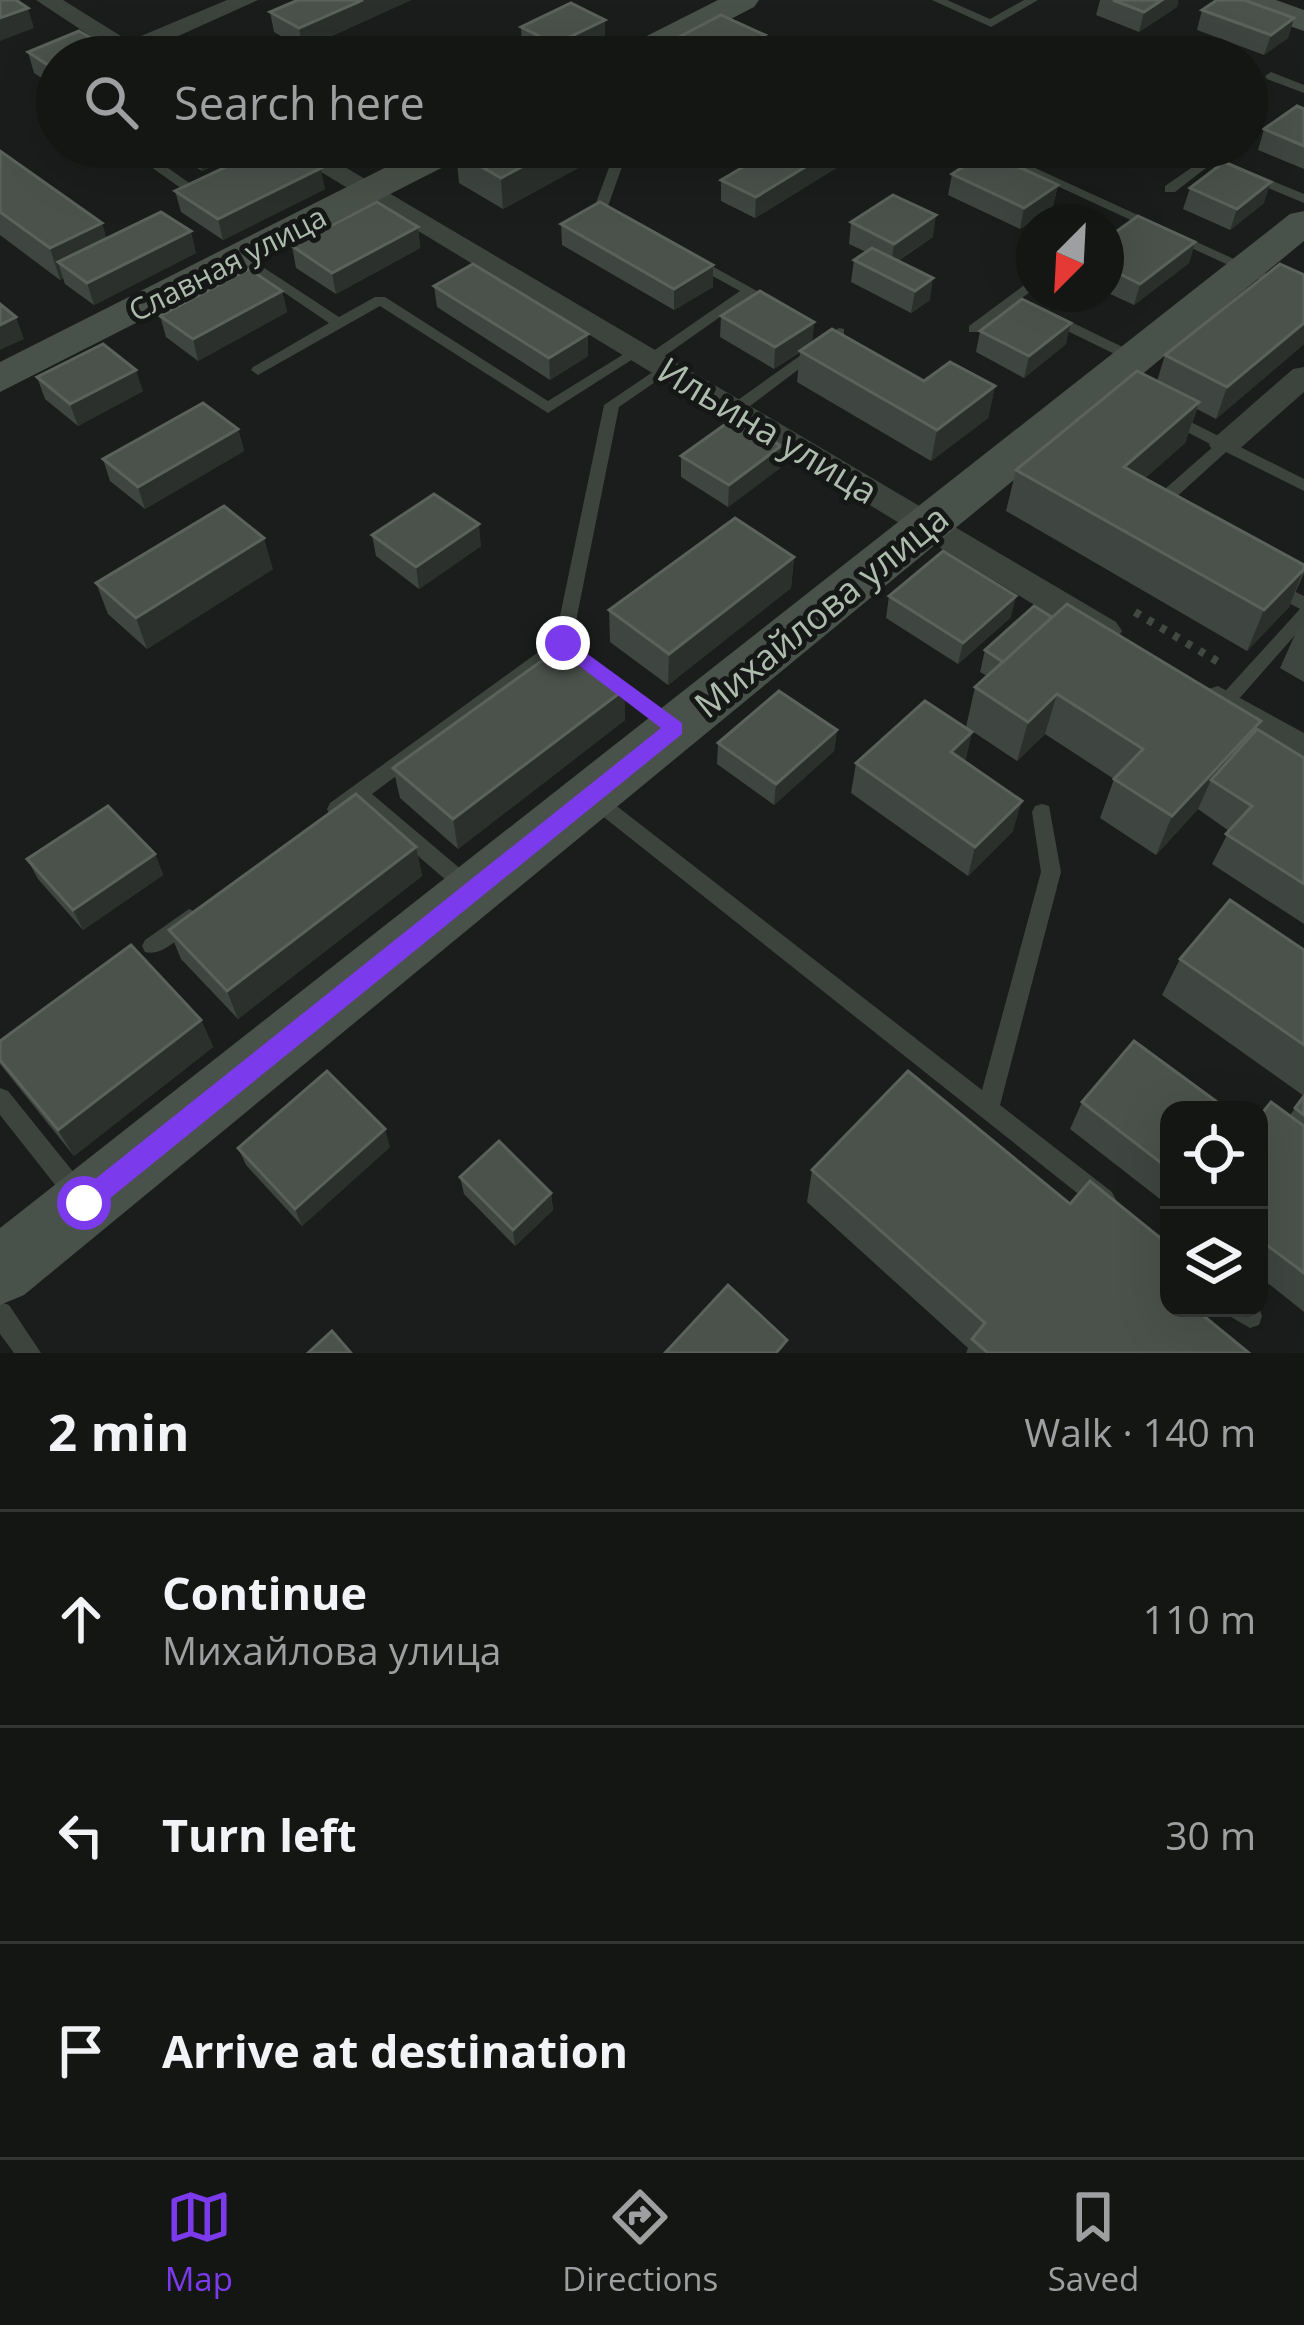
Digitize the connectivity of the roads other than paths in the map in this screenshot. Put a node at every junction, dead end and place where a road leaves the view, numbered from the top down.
1 (47, 0) edge
2 (247, 0) edge
3 (938, 0) edge
4 (1032, 0) edge
5 (1245, 0) edge
6 (730, 2) edge
7 (1304, 21) edge
8 (104, 36) edge
9 (170, 36) edge
10 (669, 36) edge
11 (1271, 76) dead end
12 (1304, 89) edge
13 (160, 168) edge
14 (331, 168) edge
15 (413, 168) edge
16 (616, 168) edge
17 (1025, 168) edge
18 (1199, 168) edge
19 (1229, 168) edge
20 (1170, 189) dead end
21 (370, 190) junction
22 (201, 196) edge
23 (1304, 199) edge
24 (1103, 204) edge
25 (1124, 213) edge
26 (1304, 222) edge
27 (638, 228) edge
28 (676, 249) edge
29 (240, 256) junction
30 (1245, 269) junction
31 (1016, 296) edge
32 (1304, 296) edge
33 (1013, 298) junction
34 (339, 324) junction
35 (974, 329) dead end
36 (839, 332) edge
37 (651, 360) junction
38 (259, 370) dead end
39 (1304, 376) edge
40 (1121, 378) junction
41 (0, 380) edge
42 (733, 411) junction
43 (1165, 413) edge
44 (1225, 445) junction
45 (1304, 486) edge
46 (929, 525) junction
47 (1165, 527) edge
48 (1244, 571) edge
49 (1304, 604) edge
50 (1304, 614) edge
51 (563, 643) junction
52 (1126, 645) edge
53 (1185, 680) edge
54 (1224, 704) junction
55 (675, 728) junction
56 (1304, 751) edge
57 (358, 794) junction
58 (591, 796) junction
59 (1042, 812) dead end
60 (321, 821) edge
61 (472, 891) junction
62 (208, 904) edge
63 (152, 946) dead end
64 (0, 1097) edge
65 (988, 1109) junction
66 (84, 1203) junction
67 (1115, 1209) edge
68 (0, 1270) edge
69 (0, 1314) edge
70 (29, 1353) edge

1 - 8 street
2 - 9 street
3 - 4 lane
5 - 7 street
6 - 10 street
11 - 12 lane
13 - 22 lane
14 - 21 street, Ильина улица
15 - 21 street, Славная улица
16 - 27 lane
17 - 24 lane
18 - 20 lane
19 - 23 lane
21 - 29 street, Славная улица
21 - 37 street, Ильина улица
25 - 30 lane
26 - 30 street, Михайлова улица
28 - 37 lane
29 - 34 lane
29 - 41 street, Славная улица
30 - 32 lane
30 - 40 street, Михайлова улица
31 - 33 lane
33 - 35 lane
33 - 40 lane
34 - 37 lane
34 - 38 lane
36 - 42 lane
37 - 42 street, Ильина улица
37 - 51 lane
39 - 44 street
40 - 46 street, Михайлова улица
42 - 46 street, Ильина улица
43 - 44 lane
44 - 45 lane
44 - 47 lane
46 - 52 street, Ильина улица
46 - 55 street, Михайлова улица
48 - 49 lane
50 - 54 lane
51 - 55 lane
51 - 57 lane
53 - 54 street
54 - 56 street
55 - 58 street, Михайлова улица
57 - 60 lane
57 - 61 lane
58 - 61 street, Михайлова улица
58 - 65 lane
59 - 65 lane
61 - 66 street, Михайлова улица
62 - 63 lane
64 - 66 lane
65 - 67 lane
66 - 68 street, Михайлова улица
69 - 70 lane

